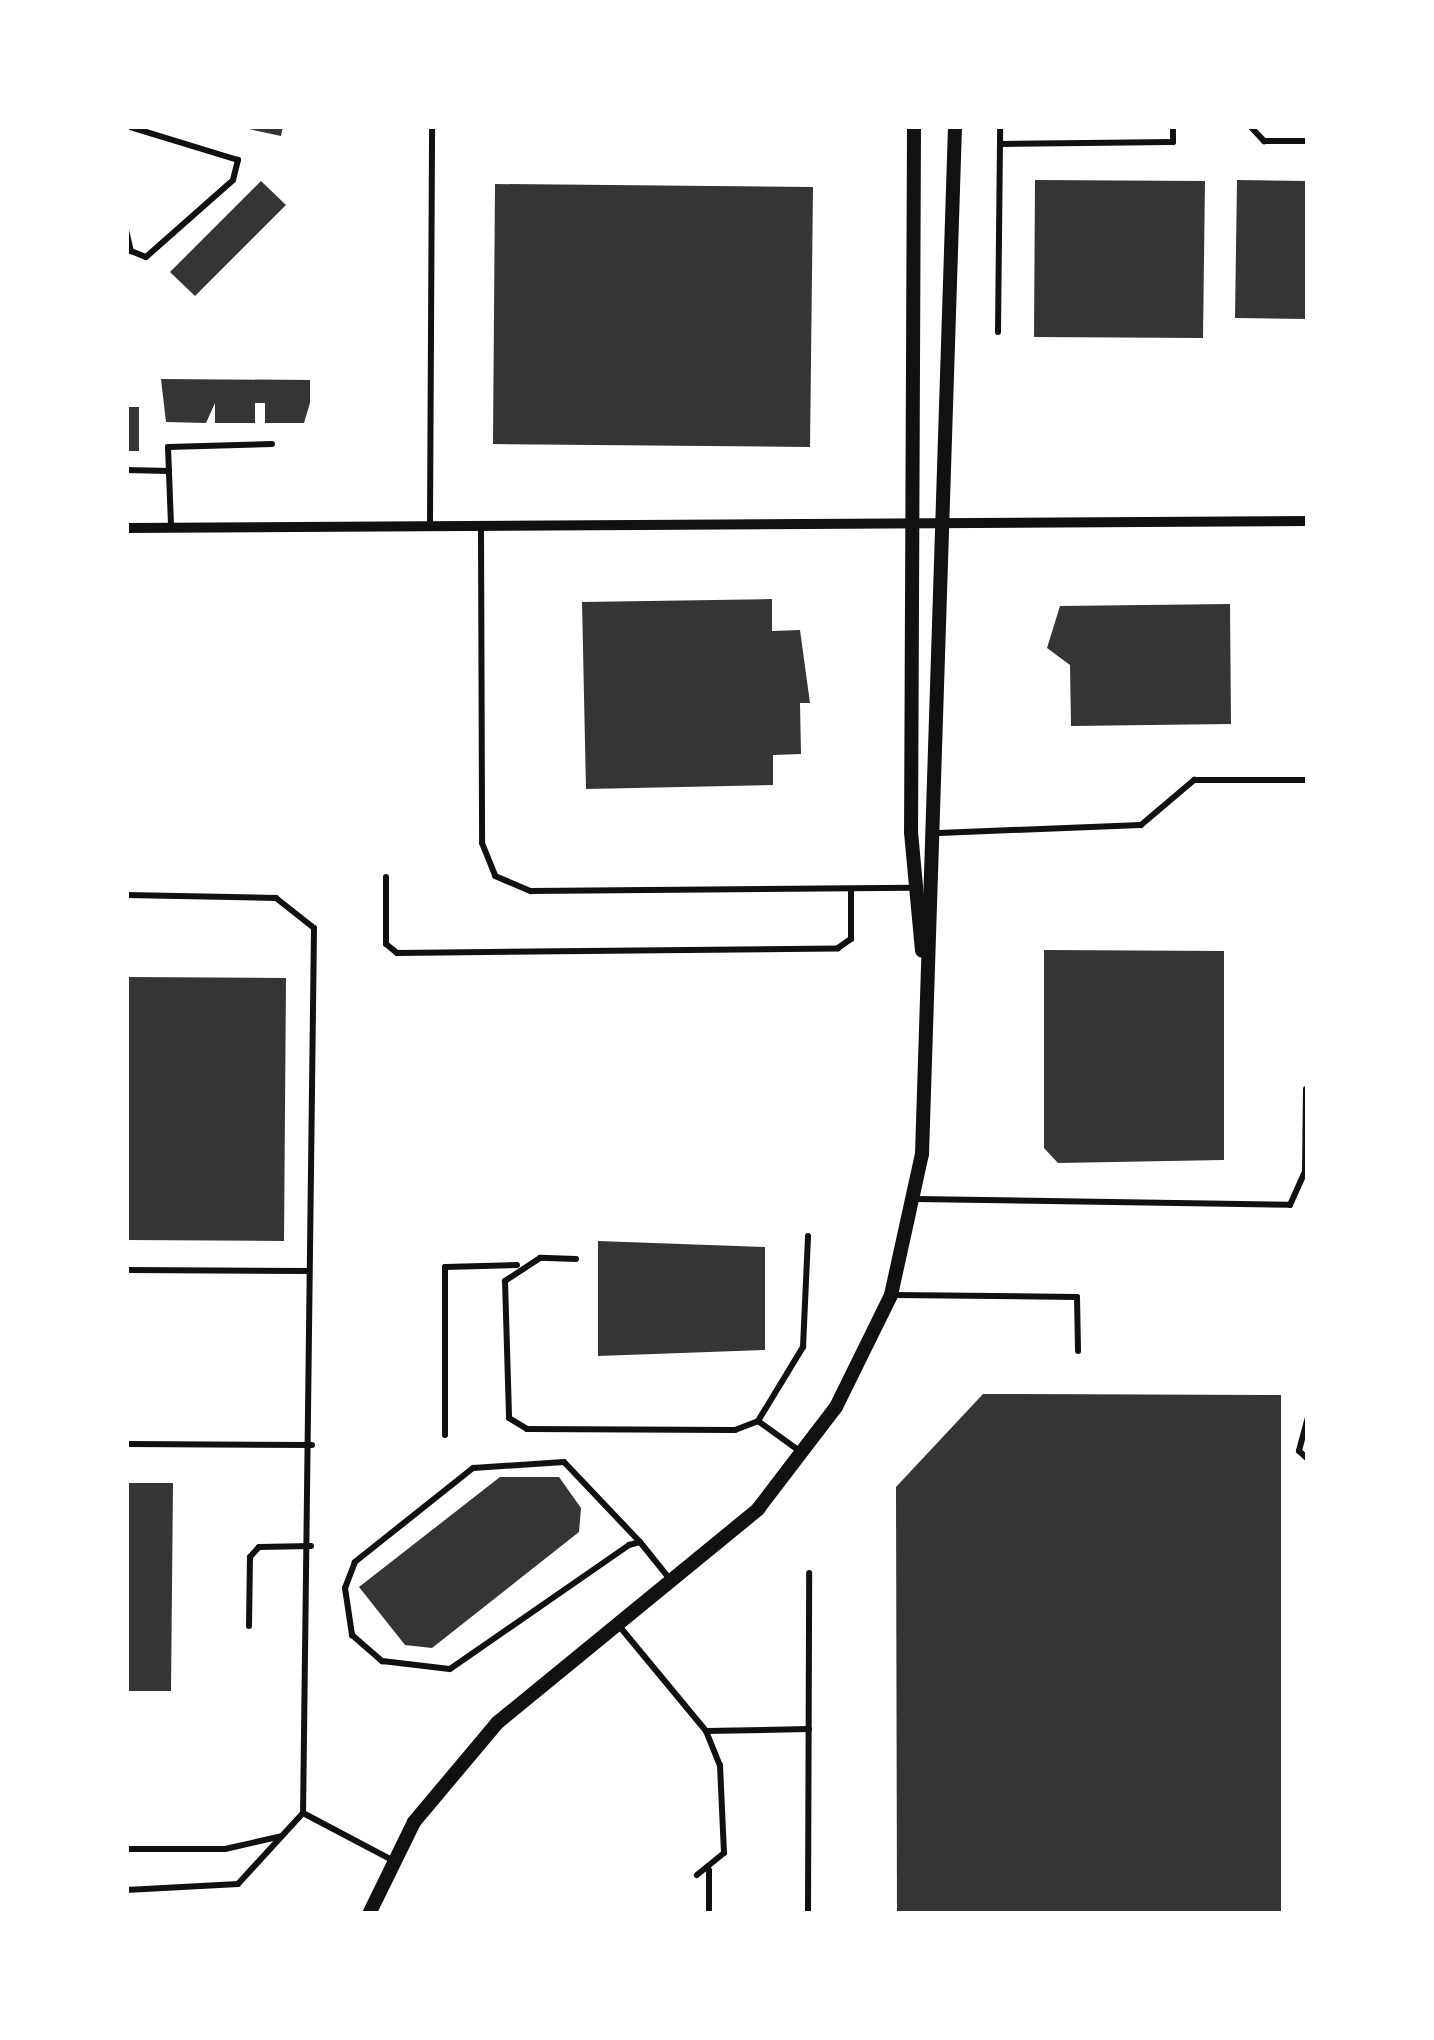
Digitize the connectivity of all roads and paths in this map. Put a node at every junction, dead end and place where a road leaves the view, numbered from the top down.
1 (127, 126) edge
2 (432, 126) edge
3 (914, 126) edge
4 (955, 126) edge
5 (1000, 126) edge
6 (1173, 126) edge
7 (1250, 126) edge
8 (1308, 141) edge
9 (1000, 144) junction
10 (126, 230) edge
11 (998, 332) dead end
12 (272, 444) dead end
13 (126, 470) edge
14 (169, 470) junction
15 (1308, 521) edge
16 (913, 524) junction
17 (948, 524) junction
18 (126, 528) edge
19 (171, 529) junction
20 (481, 529) junction
21 (430, 530) junction
22 (1308, 780) edge
23 (939, 833) junction
24 (386, 877) dead end
25 (916, 888) junction
26 (851, 889) junction
27 (126, 895) edge
28 (925, 985) junction
29 (1306, 1089) edge
30 (916, 1199) junction
31 (808, 1237) dead end
32 (576, 1259) dead end
33 (520, 1265) junction
34 (126, 1270) edge
35 (309, 1270) junction
36 (891, 1294) junction
37 (1078, 1352) dead end
38 (1308, 1417) edge
39 (758, 1421) junction
40 (445, 1436) dead end
41 (126, 1444) edge
42 (312, 1445) junction
43 (804, 1454) junction
44 (1308, 1459) edge
45 (640, 1542) junction
46 (311, 1546) junction
47 (809, 1573) dead end
48 (671, 1581) junction
49 (617, 1624) junction
50 (249, 1626) dead end
51 (809, 1729) junction
52 (706, 1731) junction
53 (303, 1813) junction
54 (286, 1835) junction
55 (126, 1849) edge
56 (392, 1860) junction
57 (710, 1870) junction
58 (697, 1875) dead end
59 (126, 1890) edge
60 (369, 1914) edge
61 (709, 1914) edge
62 (808, 1914) edge

1 - 10 lane
2 - 21 lane
3 - 16 street
4 - 17 street
5 - 9 lane
6 - 9 lane
7 - 8 lane
9 - 11 lane
12 - 14 lane
13 - 14 lane
14 - 19 lane
15 - 17 street
16 - 17 street
16 - 20 street
16 - 25 street
17 - 23 street
18 - 19 street
19 - 21 street
20 - 21 street
20 - 26 lane
22 - 23 lane
23 - 28 street
24 - 26 lane
25 - 26 lane
25 - 28 street
27 - 35 lane
28 - 30 street
29 - 30 lane
30 - 36 street
31 - 39 lane
32 - 33 lane
33 - 39 lane
33 - 40 lane
34 - 35 lane
35 - 42 lane
36 - 37 lane
36 - 43 street
38 - 44 lane
39 - 43 lane
41 - 42 lane
42 - 46 lane
43 - 48 street
45 - 45 lane
45 - 48 lane
46 - 50 lane
46 - 53 lane
47 - 51 lane
48 - 49 street
49 - 52 lane
49 - 56 street
51 - 52 lane
51 - 62 lane
52 - 57 lane
53 - 54 lane
53 - 56 lane
54 - 55 lane
54 - 59 lane
56 - 60 street
57 - 58 lane
57 - 61 lane

